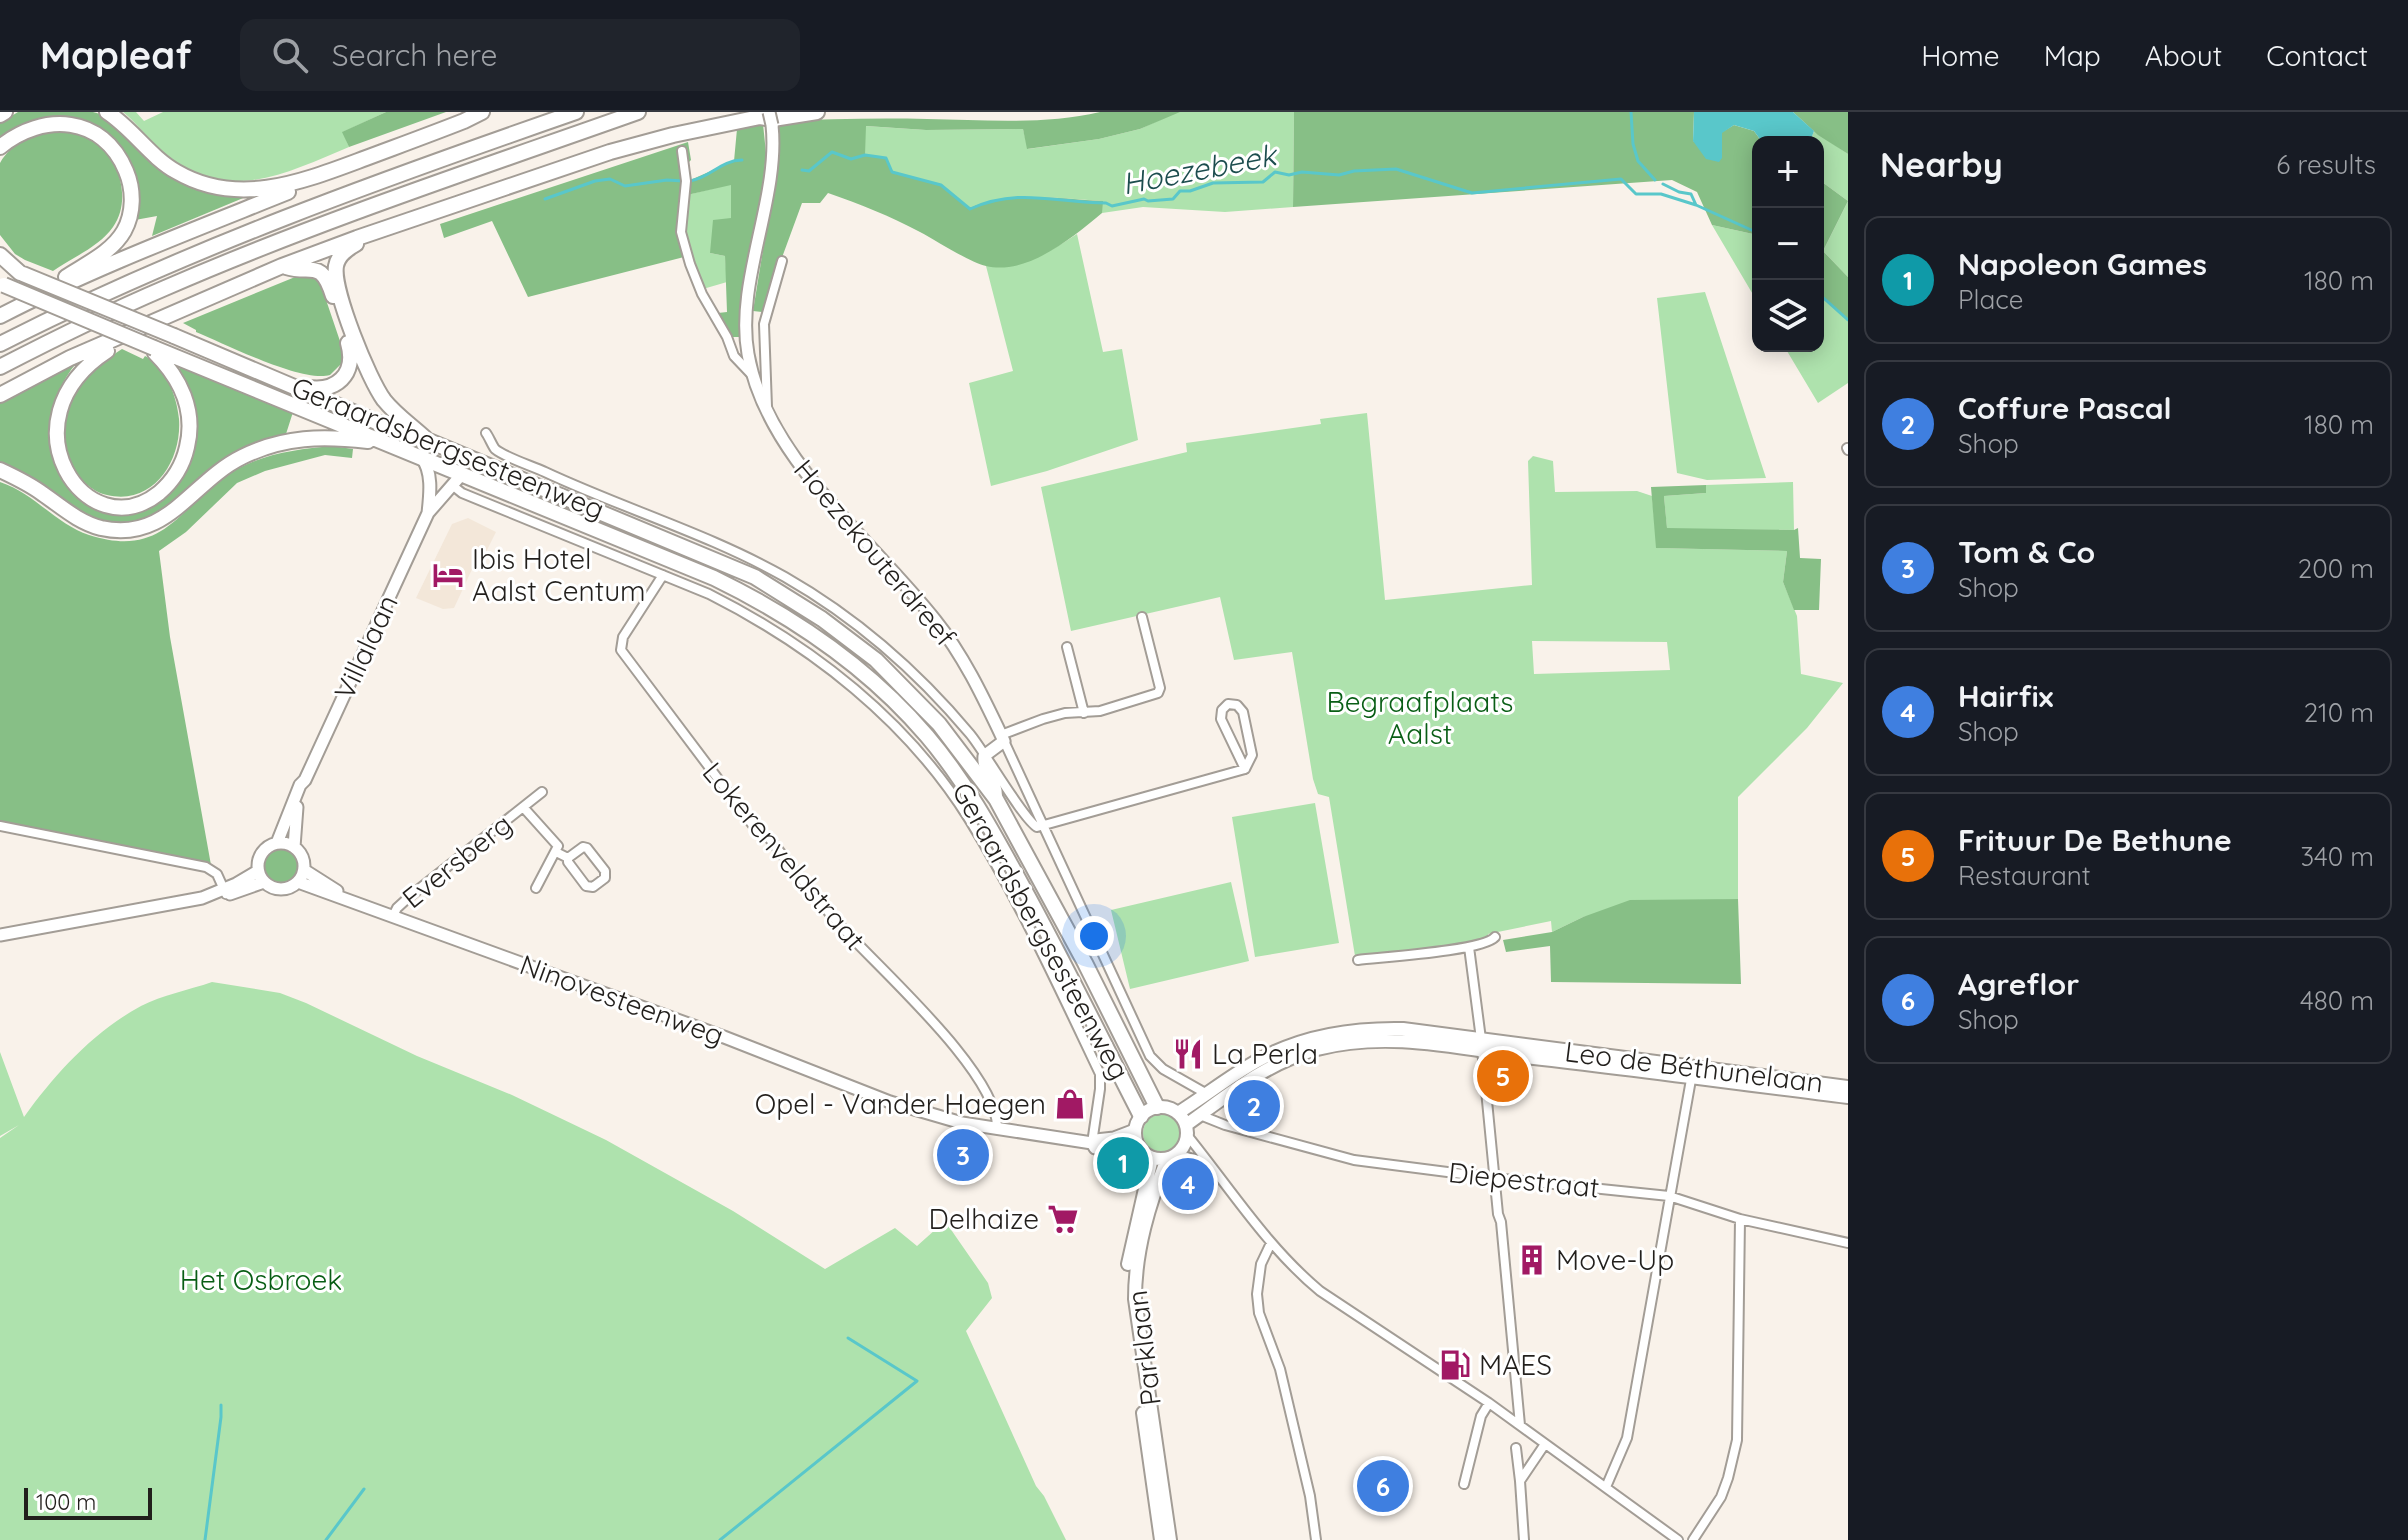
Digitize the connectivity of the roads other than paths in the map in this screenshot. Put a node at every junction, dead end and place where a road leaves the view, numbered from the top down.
1 (5, 112) edge
2 (107, 112) edge
3 (482, 112) edge
4 (576, 112) edge
5 (638, 112) edge
6 (817, 112) edge
7 (0, 115) edge
8 (767, 116) edge
9 (0, 147) edge
10 (682, 151) dead end
11 (312, 178) junction
12 (367, 236) junction
13 (0, 255) edge
14 (782, 261) dead end
15 (0, 266) edge
16 (282, 266) junction
17 (21, 273) junction
18 (2, 284) edge
19 (38, 297) junction
20 (0, 316) edge
21 (132, 333) junction
22 (0, 344) edge
23 (154, 348) junction
24 (0, 367) edge
25 (753, 376) junction
26 (288, 382) junction
27 (0, 395) edge
28 (767, 408) junction
29 (486, 433) dead end
30 (429, 441) junction
31 (388, 444) junction
32 (421, 457) junction
33 (0, 470) edge
34 (457, 480) junction
35 (428, 513) junction
36 (663, 575) junction
37 (1142, 617) dead end
38 (1067, 647) dead end
39 (1084, 713) junction
40 (1002, 738) junction
41 (985, 754) junction
42 (1245, 769) junction
43 (542, 792) dead end
44 (996, 799) junction
45 (294, 807) junction
46 (523, 807) junction
47 (1037, 825) junction
48 (0, 826) edge
49 (277, 843) junction
50 (294, 847) junction
51 (556, 852) junction
52 (568, 858) junction
53 (304, 870) junction
54 (258, 871) junction
55 (264, 882) junction
56 (298, 882) junction
57 (536, 888) dead end
58 (225, 892) junction
59 (352, 901) junction
60 (393, 916) junction
61 (0, 935) edge
62 (1495, 937) dead end
63 (1469, 947) junction
64 (1358, 960) dead end
65 (1481, 1044) junction
66 (1693, 1073) junction
67 (1848, 1087) edge
68 (1207, 1094) junction
69 (1848, 1097) edge
70 (1157, 1107) junction
71 (1178, 1113) junction
72 (1200, 1115) junction
73 (1138, 1123) junction
74 (997, 1129) junction
75 (1186, 1130) junction
76 (1092, 1143) junction
77 (1138, 1146) junction
78 (1173, 1156) junction
79 (1152, 1158) junction
80 (1216, 1175) junction
81 (1494, 1178) junction
82 (1157, 1185) junction
83 (1669, 1196) junction
84 (1740, 1219) junction
85 (1271, 1243) junction
86 (1848, 1243) edge
87 (1489, 1403) junction
88 (1520, 1425) junction
89 (1545, 1444) junction
90 (1516, 1448) dead end
91 (1520, 1481) junction
92 (1464, 1484) dead end
93 (1606, 1487) junction
94 (1161, 1540) edge
95 (1170, 1540) edge
96 (1316, 1540) edge
97 (1524, 1540) edge
98 (1678, 1540) edge
99 (1693, 1540) edge

1 - 7 highway
2 - 11 highway
3 - 11 highway
4 - 22 highway
5 - 24 highway
6 - 8 highway
8 - 12 highway
8 - 25 main road, Hoezekouterdreef
9 - 19 highway
10 - 25 street, Hoezekouterdreef
11 - 19 highway
12 - 16 highway
12 - 30 highway
13 - 17 highway
14 - 28 street, Hoezekouterdreef
15 - 17 highway, Geraardsbergsesteenweg
16 - 21 highway
16 - 26 highway
17 - 26 highway, Geraardsbergsesteenweg, bridge
18 - 23 highway, Geraardsbergsesteenweg, bridge
19 - 20 highway
21 - 23 highway
21 - 27 highway
23 - 31 highway, Geraardsbergsesteenweg
25 - 28 main road, Hoezekouterdreef
26 - 30 highway, Geraardsbergsesteenweg
28 - 40 main road, Hoezekouterdreef
29 - 41 street, Hoezekouterdreef
30 - 44 highway, Geraardsbergsesteenweg
31 - 32 highway, Geraardsbergsesteenweg
31 - 33 highway
32 - 34 highway, Geraardsbergsesteenweg
32 - 35 main road, Villalaan
34 - 35 main road, Villalaan
34 - 36 street
34 - 73 highway, Geraardsbergsesteenweg
35 - 45 main road, Villalaan
36 - 74 street, Lokerenveldstraat
36 - 76 street
37 - 39 street
38 - 39 street
39 - 40 street
40 - 41 main road
40 - 47 street, Hoezekouterdreef
41 - 44 main road
41 - 47 street, Hoezekouterdreef
42 - 42 street
42 - 47 street
43 - 46 street, Eversberg
44 - 70 highway, Geraardsbergsesteenweg
45 - 49 main road, Villalaan
45 - 50 main road, Villalaan
46 - 51 street, Eversberg
46 - 60 street, Eversberg
47 - 68 street, Hoezekouterdreef
48 - 58 street
49 - 50 main road
49 - 54 main road
50 - 53 main road
51 - 52 street
51 - 57 street
52 - 52 street
53 - 56 main road
53 - 59 main road, Ninovesteenweg
54 - 55 main road
54 - 58 main road
55 - 56 main road
55 - 58 main road
56 - 59 main road, Ninovesteenweg
58 - 61 main road
59 - 60 main road, Ninovesteenweg
60 - 74 main road, Ninovesteenweg
62 - 63 street
63 - 64 street
63 - 65 street
65 - 66 main road, Leo de Béthunelaan
65 - 68 main road, Leo de Béthunelaan
65 - 72 main road, Leo de Béthunelaan
65 - 81 street
66 - 67 main road, Leo de Béthunelaan
66 - 69 main road, Leo de Béthunelaan
66 - 83 street
68 - 71 main road, Leo de Béthunelaan
70 - 71 main road
70 - 73 main road
71 - 75 main road
72 - 75 main road, Leo de Béthunelaan
72 - 81 street, Diepestraat
73 - 76 main road
73 - 77 main road
74 - 76 main road, Ninovesteenweg
75 - 78 main road
75 - 80 street
76 - 77 main road, Ninovesteenweg
77 - 79 main road
78 - 79 main road
78 - 80 street
78 - 82 main road, Parklaan
79 - 94 main road, Parklaan
80 - 82 street
80 - 85 street
81 - 83 street, Diepestraat
81 - 88 street
82 - 95 main road, Parklaan
83 - 84 street, Diepestraat
83 - 93 street
84 - 86 street, Diepestraat
84 - 99 street
85 - 87 street
85 - 96 street
87 - 88 street
87 - 92 street
88 - 89 street
89 - 91 street
89 - 93 street
90 - 91 street
91 - 97 street
93 - 98 street

